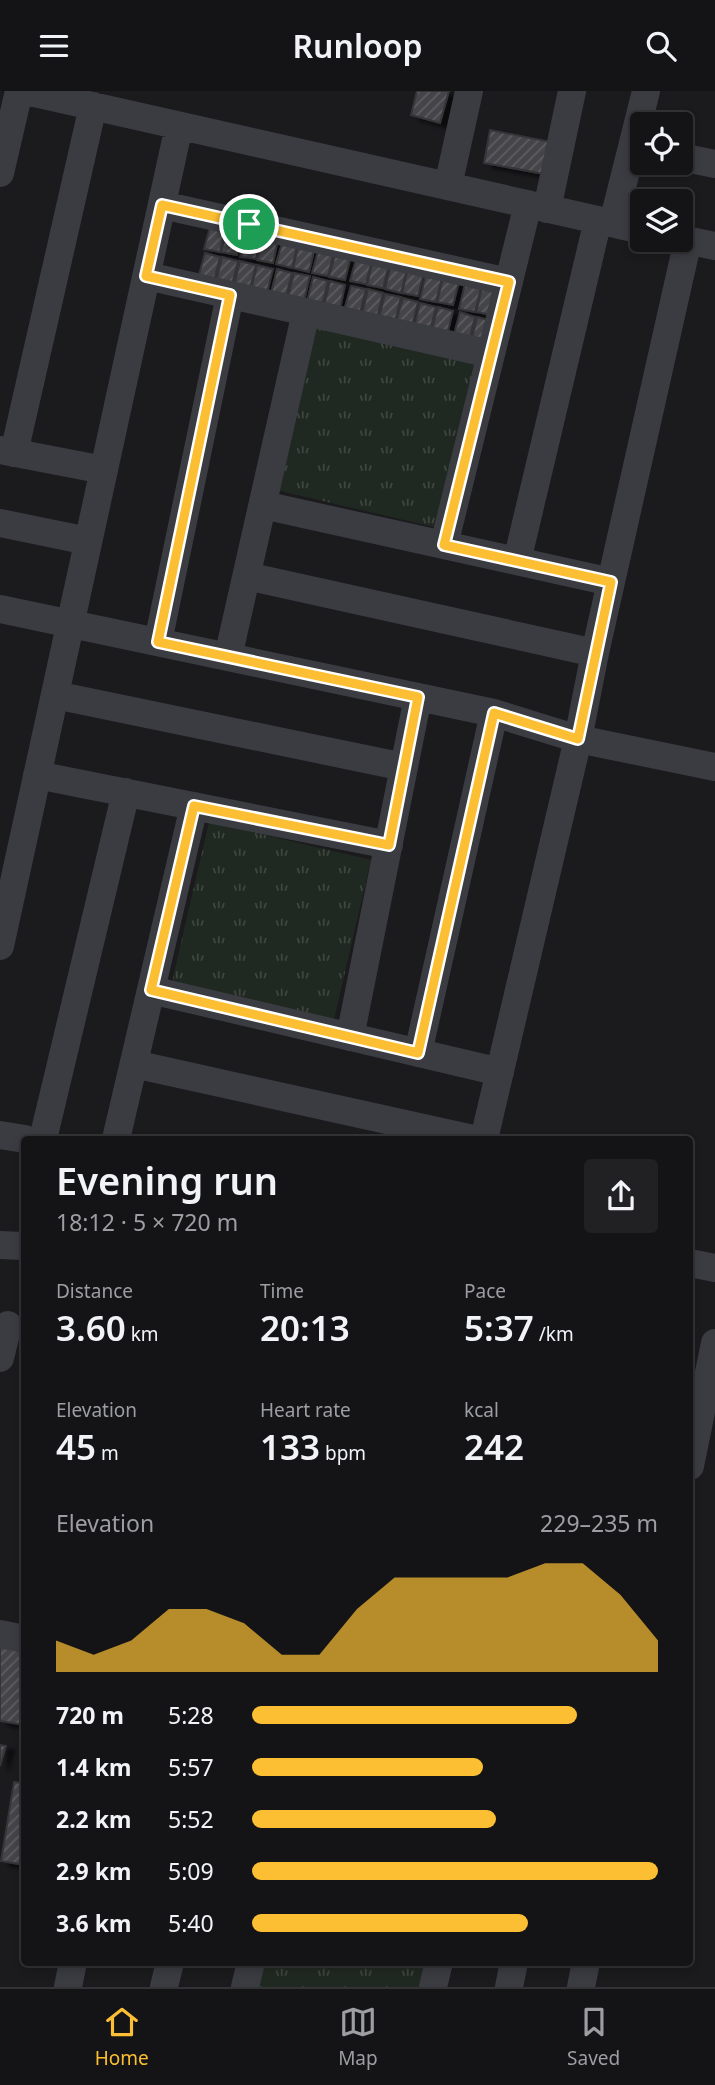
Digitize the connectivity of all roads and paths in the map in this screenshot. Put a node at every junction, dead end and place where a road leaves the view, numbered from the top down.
1 (19, 91) edge
2 (26, 91) edge
3 (469, 91) edge
4 (572, 91) edge
5 (646, 91) edge
6 (101, 102) edge
7 (643, 112) edge
8 (179, 126) junction
9 (693, 159) edge
10 (1, 164) edge
11 (630, 164) edge
12 (715, 164) edge
13 (448, 186) junction
14 (162, 205) junction
15 (538, 206) junction
16 (606, 222) junction
17 (630, 227) edge
18 (695, 242) edge
19 (146, 276) junction
20 (509, 282) junction
21 (230, 295) junction
22 (306, 312) junction
23 (491, 354) junction
24 (7, 452) edge
25 (104, 470) junction
26 (263, 505) junction
27 (0, 523) edge
28 (88, 541) junction
29 (444, 545) junction
30 (517, 561) junction
31 (247, 576) junction
32 (611, 582) junction
33 (0, 609) edge
34 (71, 624) junction
35 (158, 642) junction
36 (595, 653) junction
37 (228, 657) junction
38 (55, 695) junction
39 (418, 697) junction
40 (494, 713) junction
41 (578, 739) junction
42 (404, 767) junction
43 (715, 767) edge
44 (37, 775) junction
45 (126, 792) junction
46 (194, 806) junction
47 (389, 845) junction
48 (0, 946) edge
49 (151, 990) junction
50 (350, 1037) junction
51 (418, 1053) junction
52 (134, 1064) junction
53 (500, 1072) junction
54 (0, 1135) edge
55 (44, 1136) edge
56 (117, 1136) edge
57 (458, 1136) edge
58 (485, 1136) edge
59 (21, 1138) edge
60 (0, 1245) edge
61 (21, 1246) edge
62 (693, 1264) edge
63 (715, 1268) edge
64 (11, 1325) edge
65 (715, 1343) edge
66 (0, 1358) edge
67 (693, 1450) edge
68 (72, 1966) edge
69 (169, 1966) edge
70 (250, 1966) edge
71 (438, 1966) edge
72 (513, 1966) edge
73 (585, 1966) edge
74 (68, 1987) edge
75 (164, 1987) edge
76 (246, 1987) edge
77 (433, 1987) edge
78 (509, 1987) edge
79 (581, 1987) edge

1 - 10 street
2 - 6 street
3 - 13 street
4 - 15 street
5 - 7 street
6 - 8 street
6 - 24 street
8 - 13 street
8 - 14 street
9 - 12 street
11 - 16 street
13 - 15 street
14 - 19 street
14 - 20 street
15 - 16 street
15 - 20 street
16 - 17 street
16 - 30 street
18 - 32 street
19 - 21 street
19 - 25 street
20 - 23 street
21 - 22 street
21 - 35 street
22 - 23 street
22 - 26 street
23 - 29 street
24 - 25 street
25 - 28 street
26 - 29 street
26 - 31 street
27 - 28 street
28 - 34 street
29 - 30 street
30 - 32 street
31 - 36 street
31 - 37 street
32 - 36 street
33 - 34 street
34 - 35 street
34 - 38 street
35 - 37 street
36 - 41 street
37 - 39 street
38 - 42 street
38 - 44 street
39 - 40 street
39 - 42 street
40 - 41 street
40 - 51 street
41 - 43 street
41 - 53 street
42 - 47 street
44 - 45 street
44 - 48 street
45 - 46 street
45 - 55 street
46 - 47 street
46 - 49 street
47 - 50 street
49 - 50 street
49 - 52 street
50 - 51 street
51 - 53 street
52 - 56 street
52 - 57 street
53 - 58 street
54 - 59 street
60 - 61 street
62 - 63 street
64 - 66 street
65 - 67 street
68 - 74 street
69 - 75 street
70 - 76 street
71 - 77 street
72 - 78 street
73 - 79 street

